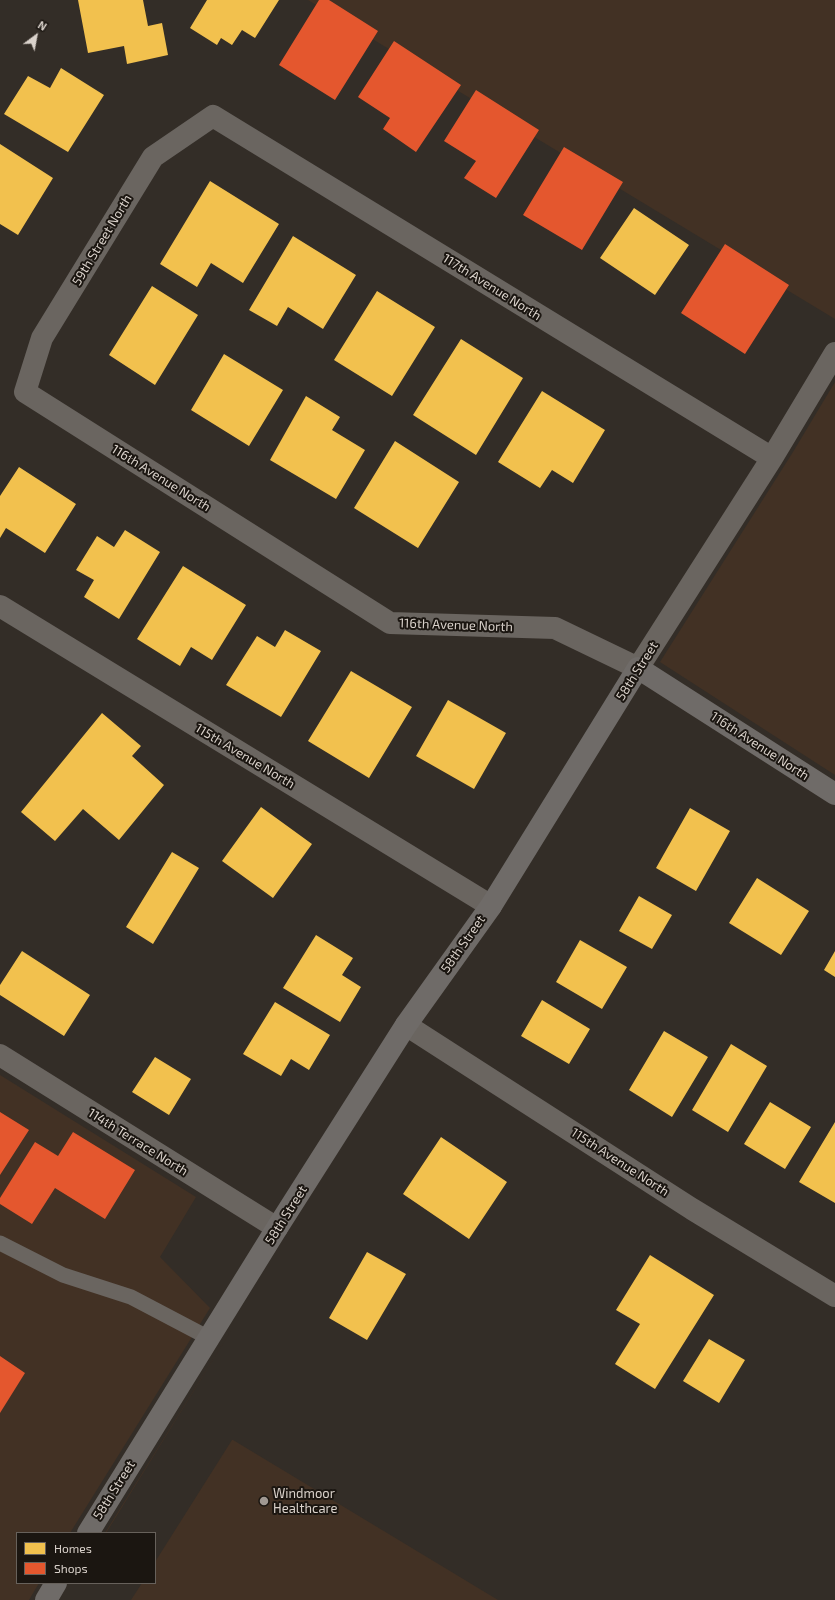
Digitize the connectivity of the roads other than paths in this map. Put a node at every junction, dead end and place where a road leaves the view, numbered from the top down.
1 (213, 116) joint
2 (835, 353) edge
3 (25, 392) joint
4 (772, 458) junction
5 (0, 606) edge
6 (638, 668) junction
7 (835, 794) edge
8 (491, 906) junction
9 (406, 1026) junction
10 (0, 1055) edge
11 (277, 1228) junction
12 (0, 1243) edge
13 (835, 1296) edge
14 (209, 1338) junction
15 (89, 1532) edge
16 (55, 1584) edge
17 (46, 1600) edge

1 - 3 street, 59th Street North
1 - 4 street, 117th Avenue North
2 - 4 street, 58th Street
3 - 6 street, 116th Avenue North
4 - 6 street, 58th Street
5 - 8 street, 115th Avenue North
6 - 7 street, 116th Avenue North
6 - 8 street, 58th Street
8 - 9 street, 58th Street
9 - 11 street, 58th Street
9 - 13 street, 115th Avenue North
10 - 11 street, 114th Terrace North
11 - 14 street, 58th Street
12 - 14 lane
14 - 15 street, 58th Street
16 - 17 street

